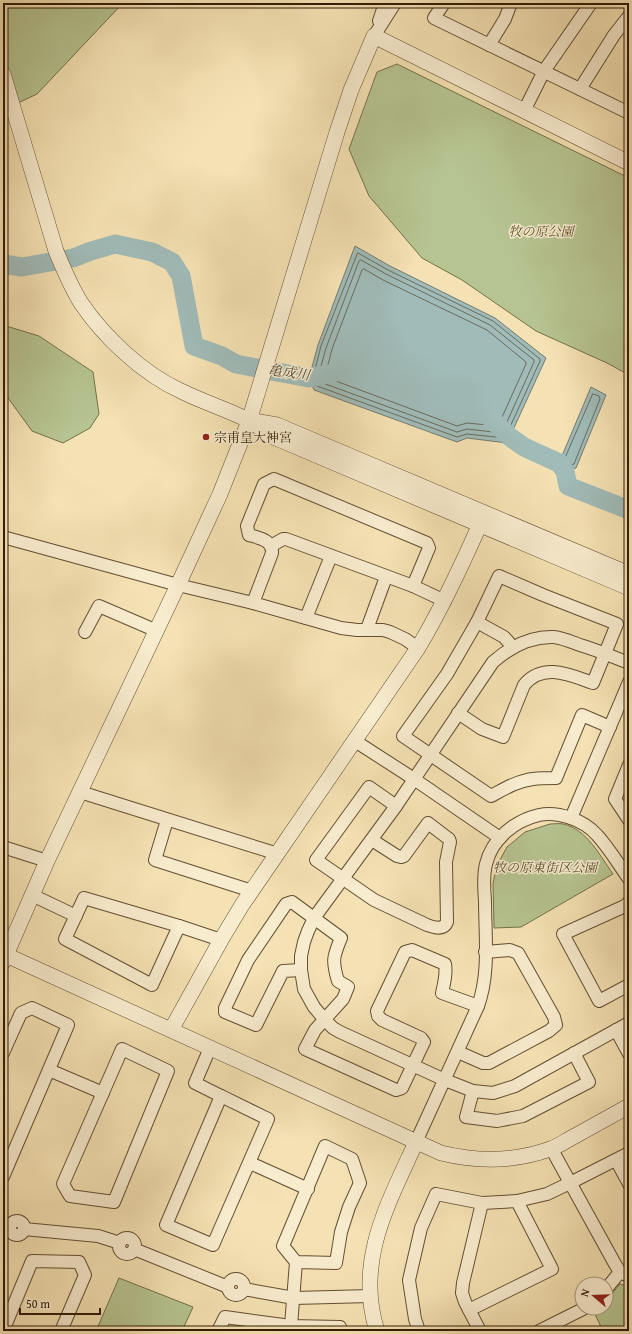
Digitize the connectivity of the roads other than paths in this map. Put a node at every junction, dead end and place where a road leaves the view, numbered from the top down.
1 (385, 3) edge
2 (395, 3) edge
3 (444, 3) edge
4 (511, 3) edge
5 (591, 3) edge
6 (629, 16) edge
7 (374, 36) junction
8 (489, 45) junction
9 (544, 71) junction
10 (3, 74) edge
11 (580, 89) junction
12 (524, 111) junction
13 (629, 113) edge
14 (629, 163) edge
15 (249, 420) junction
16 (480, 524) junction
17 (3, 538) edge
18 (271, 546) junction
19 (331, 556) junction
20 (629, 574) edge
21 (386, 577) junction
22 (178, 585) junction
23 (413, 586) junction
24 (629, 588) edge
25 (444, 601) junction
26 (253, 603) junction
27 (306, 618) junction
28 (477, 622) junction
29 (367, 629) junction
30 (156, 631) junction
31 (85, 632) dead end
32 (513, 647) junction
33 (418, 648) junction
34 (604, 653) junction
35 (629, 663) edge
36 (629, 682) edge
37 (458, 713) junction
38 (610, 726) junction
39 (355, 740) junction
40 (431, 755) junction
41 (629, 765) edge
42 (414, 779) junction
43 (80, 792) junction
44 (396, 806) junction
45 (571, 818) junction
46 (167, 820) junction
47 (629, 820) edge
48 (500, 838) junction
49 (372, 840) junction
50 (3, 847) edge
51 (278, 854) junction
52 (47, 861) junction
53 (343, 879) junction
54 (629, 879) edge
55 (252, 891) junction
56 (32, 895) junction
57 (629, 902) edge
58 (76, 916) junction
59 (314, 918) junction
60 (179, 926) junction
61 (221, 940) junction
62 (485, 952) junction
63 (5, 958) edge
64 (301, 970) junction
65 (629, 985) edge
66 (478, 1006) junction
67 (324, 1019) junction
68 (629, 1024) edge
69 (171, 1030) junction
70 (616, 1030) junction
71 (210, 1048) junction
72 (458, 1052) junction
73 (3, 1053) edge
74 (574, 1053) junction
75 (629, 1054) edge
76 (413, 1065) junction
77 (49, 1070) junction
78 (445, 1080) junction
79 (473, 1090) junction
80 (103, 1093) junction
81 (221, 1096) junction
82 (629, 1106) edge
83 (416, 1142) junction
84 (551, 1148) junction
85 (629, 1153) edge
86 (616, 1160) junction
87 (250, 1162) junction
88 (3, 1177) edge
89 (570, 1183) junction
90 (629, 1184) edge
91 (308, 1189) junction
92 (517, 1201) junction
93 (482, 1203) junction
94 (7, 1226) edge
95 (296, 1262) junction
96 (625, 1274) edge
97 (614, 1283) edge
98 (371, 1296) junction
99 (294, 1298) junction
100 (469, 1310) junction
101 (574, 1314) edge
102 (291, 1326) junction
103 (3, 1331) edge
104 (61, 1331) edge
105 (218, 1331) edge
106 (341, 1331) edge
107 (377, 1331) edge
108 (418, 1331) edge
109 (480, 1331) edge
110 (539, 1331) edge

1 - 7 street
2 - 7 street
3 - 8 street
4 - 8 street
5 - 9 street
6 - 11 street
7 - 12 street
7 - 15 street
8 - 9 street
9 - 11 street
9 - 12 street
10 - 15 street
11 - 13 street
12 - 14 street
15 - 16 street
15 - 20 street
15 - 22 street
16 - 24 street
16 - 25 street
17 - 22 street
18 - 19 street
18 - 23 street
18 - 26 street
19 - 21 street
19 - 27 street
21 - 23 street
21 - 29 street
22 - 26 street
22 - 30 street
23 - 25 street
25 - 33 street
26 - 27 street
27 - 29 street
28 - 32 street
28 - 34 street
28 - 40 street
29 - 33 street
30 - 31 street
30 - 43 street
32 - 34 street
32 - 37 street
33 - 39 street
34 - 35 street
34 - 37 street
36 - 38 street
37 - 40 street
38 - 40 street
38 - 45 street
39 - 42 street
39 - 51 street
40 - 42 street
41 - 47 street
42 - 44 street
42 - 48 street
43 - 46 street
43 - 52 street
44 - 49 street
44 - 53 street
45 - 48 street
45 - 54 street
46 - 51 street
46 - 55 street
48 - 62 street
49 - 53 street
49 - 53 street
50 - 52 street
51 - 55 street
52 - 56 street
53 - 59 street
55 - 61 street
56 - 58 street
56 - 63 street
57 - 65 street
58 - 60 street
58 - 60 street
59 - 64 street
59 - 64 street
59 - 67 street
60 - 61 street
61 - 69 street
62 - 66 street
62 - 72 street
63 - 69 street
64 - 67 street
66 - 72 street
66 - 76 street
67 - 76 street
67 - 76 street
68 - 70 street
69 - 71 street
70 - 74 street
70 - 75 street
71 - 81 street
71 - 83 street
72 - 78 street
73 - 77 street
74 - 79 street
74 - 79 street
76 - 78 street
77 - 80 street
77 - 88 street
78 - 79 street
78 - 83 street
80 - 80 street
81 - 87 street
81 - 87 street
82 - 84 street
83 - 84 street
83 - 98 street
84 - 89 street
85 - 86 street
86 - 89 street
86 - 90 street
87 - 91 street
89 - 92 street
89 - 96 street
91 - 95 street
91 - 95 street
92 - 93 street
92 - 100 street
93 - 100 street
93 - 108 street
94 - 99 street
95 - 99 street
96 - 97 street
98 - 99 street
98 - 107 street
99 - 102 street
100 - 109 street
101 - 110 street
102 - 105 street
102 - 106 street
103 - 104 street

